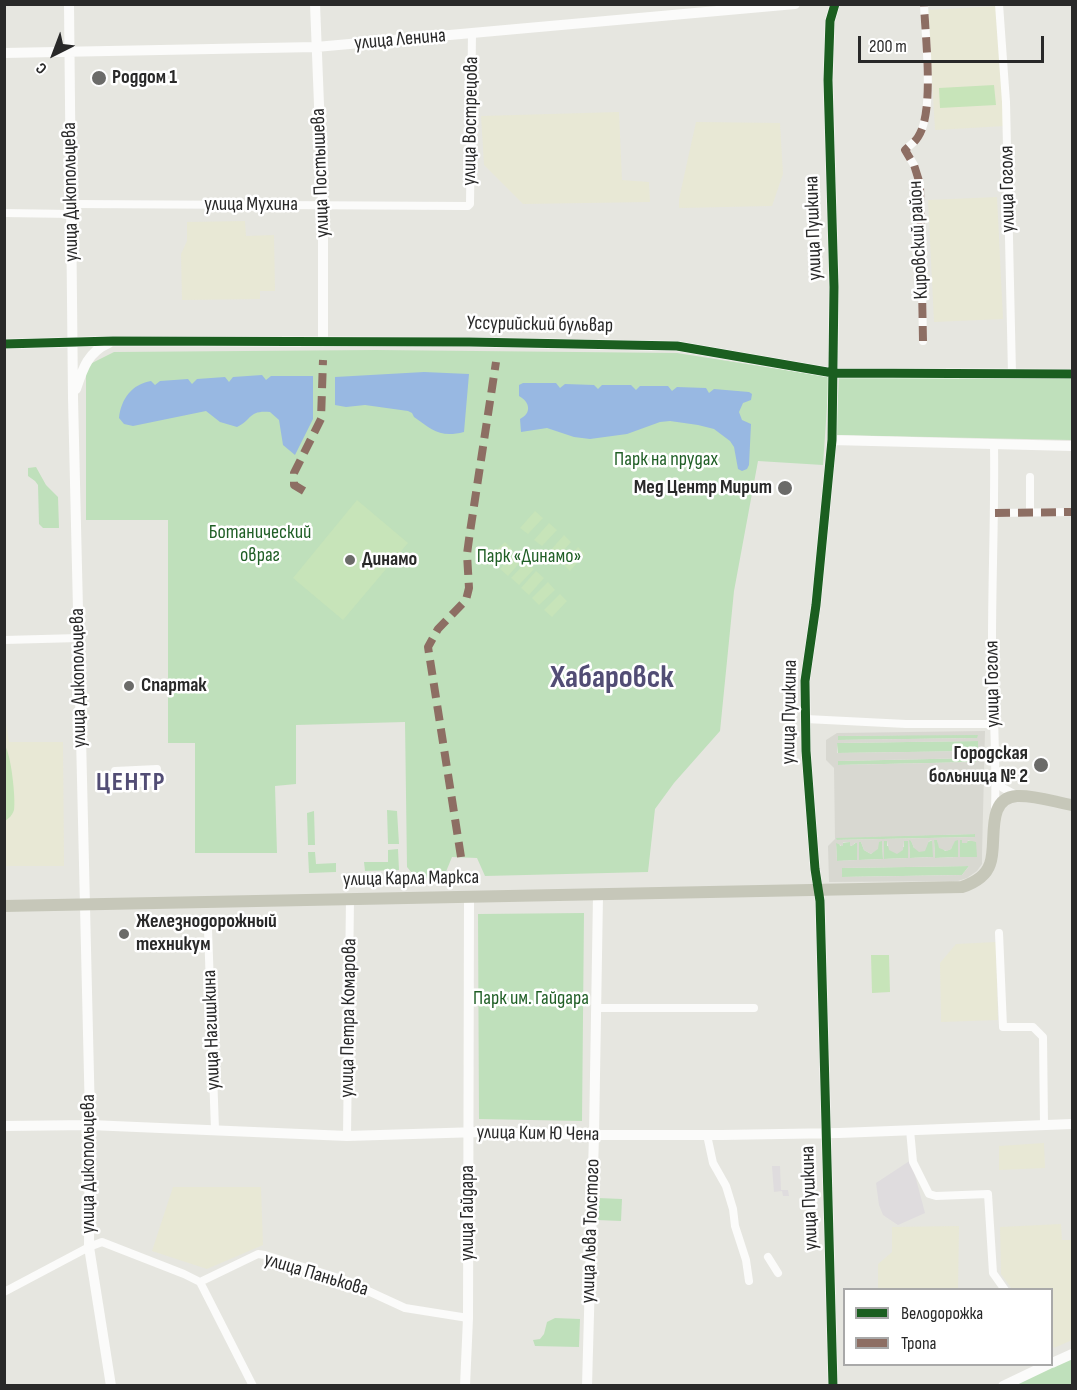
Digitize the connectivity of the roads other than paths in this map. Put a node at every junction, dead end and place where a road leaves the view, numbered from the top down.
1 (69, 4) edge
2 (315, 4) edge
3 (795, 4) edge
4 (835, 4) edge
5 (924, 4) edge
6 (999, 4) edge
7 (472, 33) junction
8 (316, 47) junction
9 (69, 52) junction
10 (4, 53) edge
11 (323, 206) junction
12 (467, 206) joint
13 (72, 209) junction
14 (4, 213) edge
15 (113, 341) junction
16 (923, 341) dead end
17 (73, 342) junction
18 (323, 342) junction
19 (4, 344) edge
20 (834, 373) junction
21 (1012, 374) junction
22 (1072, 375) edge
23 (73, 398) junction
24 (832, 440) junction
25 (994, 444) junction
26 (1072, 446) edge
27 (1030, 477) dead end
28 (1030, 512) junction
29 (1072, 512) edge
30 (995, 513) junction
31 (79, 638) junction
32 (4, 640) edge
33 (806, 719) junction
34 (994, 724) junction
35 (134, 770) junction
36 (115, 771) dead end
37 (996, 780) junction
38 (134, 783) junction
39 (115, 784) dead end
40 (1018, 796) junction
41 (1072, 805) edge
42 (995, 818) junction
43 (818, 889) junction
44 (598, 896) junction
45 (469, 897) junction
46 (350, 899) junction
47 (86, 904) junction
48 (4, 906) edge
49 (208, 930) dead end
50 (999, 933) dead end
51 (596, 1008) junction
52 (754, 1008) dead end
53 (1072, 1124) edge
54 (90, 1125) junction
55 (1044, 1125) junction
56 (4, 1126) edge
57 (215, 1130) junction
58 (910, 1130) junction
59 (468, 1132) junction
60 (825, 1133) junction
61 (594, 1135) junction
62 (706, 1135) junction
63 (347, 1136) junction
64 (89, 1247) junction
65 (768, 1257) dead end
66 (778, 1273) dead end
67 (749, 1281) dead end
68 (200, 1282) junction
69 (1004, 1288) edge
70 (4, 1292) edge
71 (468, 1318) junction
72 (1072, 1354) edge
73 (1053, 1361) edge
74 (1042, 1366) edge
75 (111, 1386) edge
76 (253, 1386) edge
77 (465, 1386) edge
78 (586, 1386) edge
79 (833, 1386) edge
80 (1003, 1386) edge

1 - 9 street, улица Дикопольцева
2 - 8 street, улица Постышева
3 - 7 street, улица Ленина
4 - 20 street, улица Пушкина
5 - 16 street, Кировский район
6 - 21 street, улица Гоголя
7 - 8 street, улица Ленина
7 - 12 street, улица Вострецова
8 - 9 street, улица Ленина
8 - 11 street, улица Постышева
9 - 10 street, улица Ленина
9 - 13 street, улица Дикопольцева
11 - 12 street, улица Мухина
11 - 13 street, улица Мухина
11 - 18 street, улица Постышева
13 - 14 street, улица Мухина
13 - 17 street, улица Дикопольцева
15 - 17 street, Уссурийский бульвар
15 - 18 street, Уссурийский бульвар
15 - 23 street
17 - 19 street, Уссурийский бульвар
17 - 23 street, улица Дикопольцева
18 - 20 street, Уссурийский бульвар
20 - 21 street, Уссурийский бульвар
20 - 24 street, улица Пушкина
21 - 22 street, Уссурийский бульвар
23 - 31 street, улица Дикопольцева
24 - 25 street
24 - 33 street, улица Пушкина
25 - 26 street
25 - 30 street, улица Гоголя
27 - 28 street
28 - 29 street
28 - 30 street
30 - 34 street, улица Гоголя
31 - 32 street
31 - 47 street, улица Дикопольцева
33 - 34 street
33 - 43 street, улица Пушкина
34 - 37 street, улица Гоголя
35 - 36 street
35 - 38 street
35 - 38 street
37 - 40 street
37 - 42 street, улица Гоголя
38 - 39 street
40 - 41 main road
40 - 42 main road
42 - 43 main road, улица Карла Маркса
43 - 44 main road, улица Карла Маркса
43 - 60 street, улица Пушкина
44 - 45 main road, улица Карла Маркса
44 - 51 street, улица Льва Толстого
45 - 46 main road, улица Карла Маркса
45 - 59 street, улица Гайдара
46 - 47 main road, улица Карла Маркса
46 - 63 street, улица Петра Комарова
47 - 48 main road, улица Карла Маркса
47 - 54 street, улица Дикопольцева
49 - 57 street, улица Нагишкина
50 - 55 street
51 - 52 street
51 - 61 street, улица Льва Толстого
53 - 55 street, улица Ким Ю Чена
54 - 56 street, улица Ким Ю Чена
54 - 57 street, улица Ким Ю Чена
54 - 64 street, улица Дикопольцева
55 - 58 street, улица Ким Ю Чена
57 - 63 street, улица Ким Ю Чена
58 - 60 street, улица Ким Ю Чена
58 - 69 street
59 - 61 street, улица Ким Ю Чена
59 - 63 street, улица Ким Ю Чена
59 - 71 street, улица Гайдара
60 - 62 street, улица Ким Ю Чена
60 - 79 street, улица Пушкина
61 - 62 street, улица Ким Ю Чена
61 - 78 street, улица Льва Толстого
62 - 67 street
64 - 68 street
64 - 70 street
64 - 75 street, улица Дикопольцева
65 - 66 street
68 - 71 street, улица Панькова
68 - 76 street
71 - 77 street, улица Гайдара
72 - 73 street
74 - 80 street

